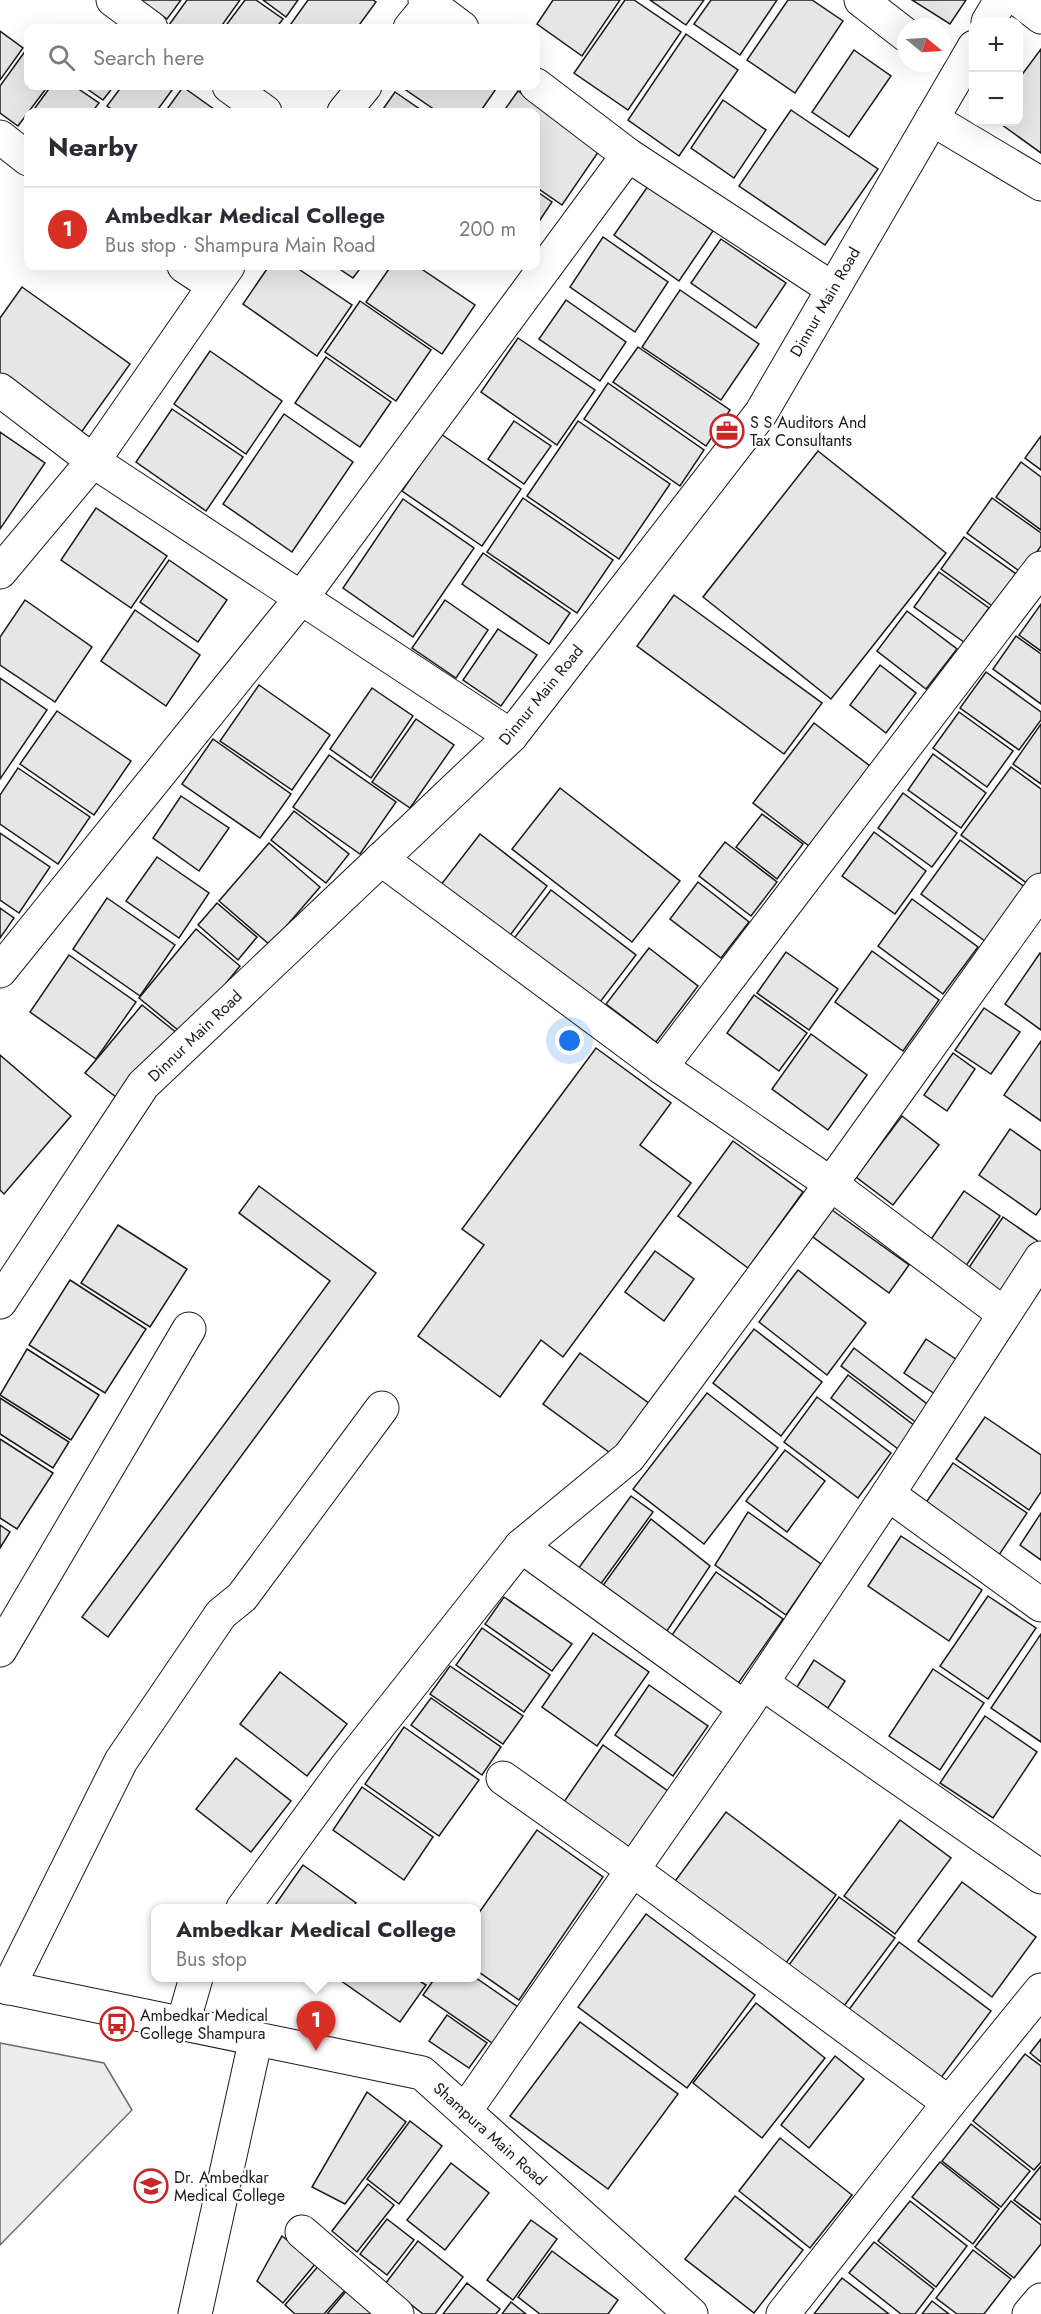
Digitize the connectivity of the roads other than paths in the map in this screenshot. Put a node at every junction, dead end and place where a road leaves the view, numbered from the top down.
1 (113, 0) edge
2 (861, 0) edge
3 (1001, 0) edge
4 (1019, 0) edge
5 (424, 8) edge
6 (1041, 17) edge
7 (990, 18) edge
8 (146, 24) edge
9 (454, 24) edge
10 (897, 28) edge
11 (958, 61) edge
12 (540, 88) edge
13 (234, 90) edge
14 (362, 90) edge
15 (259, 108) edge
16 (347, 108) edge
17 (932, 119) junction
18 (0, 137) edge
19 (628, 155) junction
20 (24, 156) edge
21 (1041, 184) edge
22 (200, 270) edge
23 (221, 275) edge
24 (834, 289) junction
25 (0, 390) edge
26 (93, 460) junction
27 (1041, 568) edge
28 (0, 572) edge
29 (302, 597) junction
30 (511, 736) junction
31 (381, 859) junction
32 (1041, 890) edge
33 (0, 971) edge
34 (661, 1067) junction
35 (831, 1184) junction
36 (1041, 1258) edge
37 (1022, 1301) edge
38 (0, 1302) edge
39 (189, 1329) dead end
40 (382, 1408) dead end
41 (888, 1494) junction
42 (521, 1546) junction
43 (1041, 1605) edge
44 (0, 1650) edge
45 (753, 1696) junction
46 (503, 1778) dead end
47 (633, 1870) junction
48 (1041, 1876) edge
49 (246, 1904) edge
50 (195, 1982) edge
51 (4, 1987) edge
52 (1041, 1990) edge
53 (183, 2023) junction
54 (256, 2038) junction
55 (949, 2103) junction
56 (465, 2111) junction
57 (302, 2232) dead end
58 (1041, 2300) edge
59 (195, 2314) edge
60 (397, 2314) edge
61 (692, 2314) edge
62 (783, 2314) edge
63 (1029, 2314) edge

1 - 8 street
2 - 10 street
3 - 7 street
4 - 6 street
5 - 9 street
11 - 17 street, Dinnur Main Road
12 - 19 street
13 - 15 street
14 - 16 street
17 - 21 street
17 - 24 street, Dinnur Main Road
18 - 20 street
19 - 24 street
19 - 29 street
22 - 23 street
23 - 26 street
24 - 30 street, Dinnur Main Road
25 - 26 street
26 - 28 street
26 - 29 street
27 - 34 street
29 - 30 street
29 - 33 street
30 - 31 street, Dinnur Main Road
31 - 34 street
31 - 38 street, Dinnur Main Road
32 - 35 street
34 - 35 street
35 - 37 street
35 - 42 street
36 - 37 street
37 - 41 street
39 - 44 street
40 - 51 street
41 - 43 street
41 - 45 street
42 - 45 street
42 - 49 street
45 - 47 street
45 - 48 street
46 - 47 street
47 - 55 street
47 - 56 street
50 - 53 street
51 - 53 street, Shampura Main Road
52 - 55 street
53 - 54 street, Shampura Main Road
54 - 56 street, Shampura Main Road
54 - 59 street
55 - 62 street
56 - 61 street, Shampura Main Road
57 - 60 street
58 - 63 street

